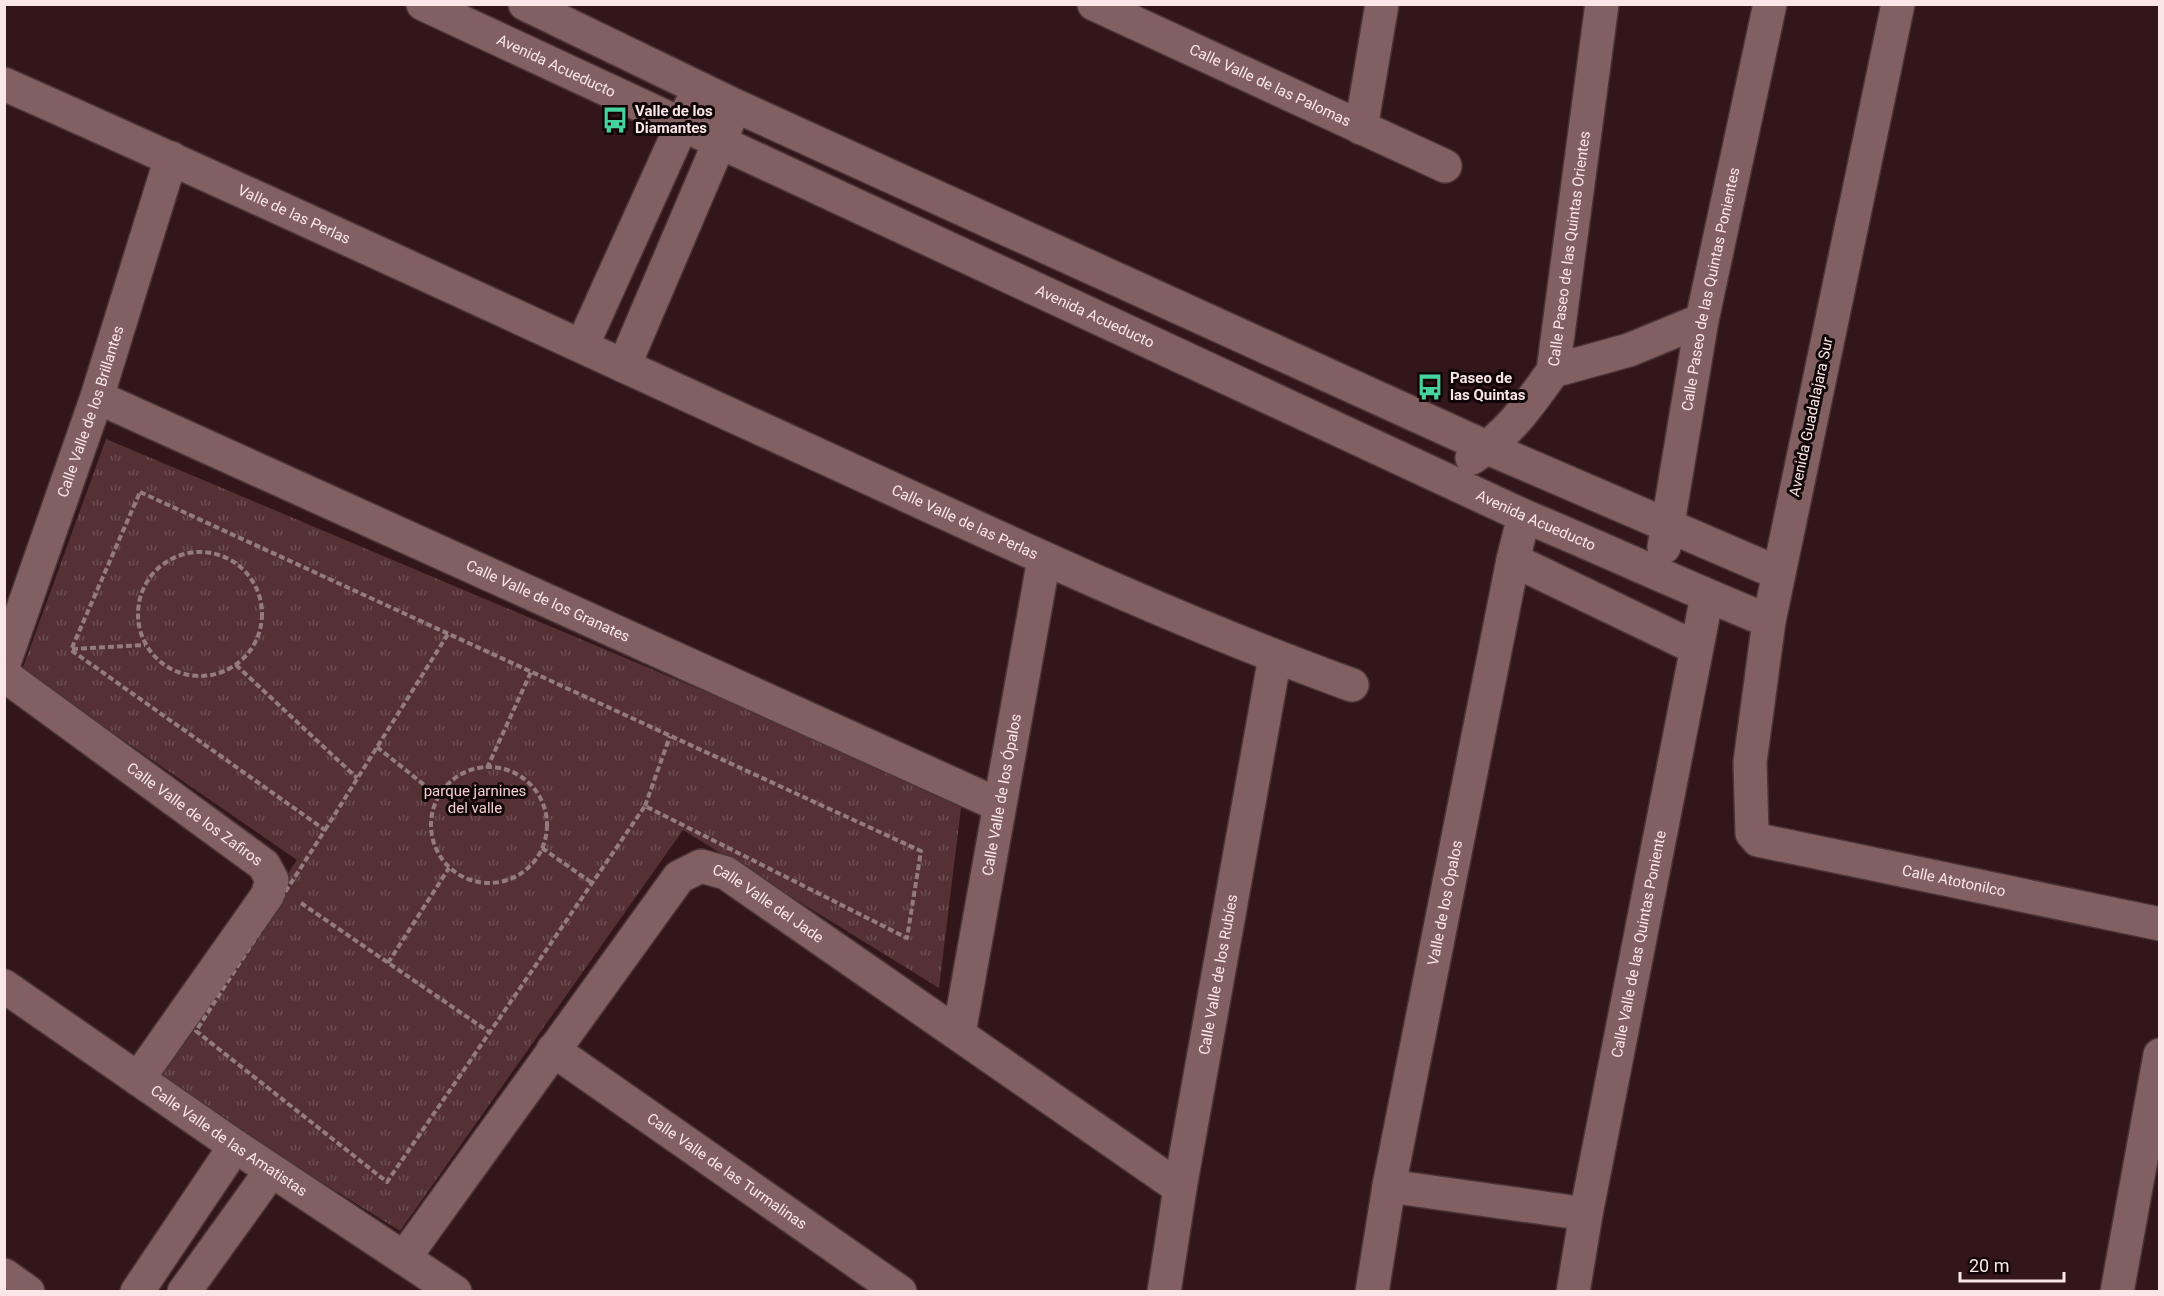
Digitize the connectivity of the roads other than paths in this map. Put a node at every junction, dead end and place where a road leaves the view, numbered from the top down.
1 (423, 4) edge
2 (525, 4) edge
3 (1094, 4) edge
4 (1382, 4) edge
5 (1602, 4) edge
6 (1770, 4) edge
7 (1898, 4) edge
8 (1130, 12) edge
9 (4, 84) edge
10 (699, 88) junction
11 (736, 106) junction
12 (682, 125) junction
13 (1361, 128) junction
14 (719, 141) junction
15 (171, 158) junction
16 (1445, 166) dead end
17 (1702, 320) junction
18 (582, 346) junction
19 (624, 366) junction
20 (1553, 371) junction
21 (97, 397) junction
22 (1488, 448) junction
23 (1438, 474) junction
24 (1524, 516) junction
25 (1668, 526) junction
26 (1044, 559) junction
27 (1513, 560) junction
28 (1660, 573) junction
29 (1778, 573) junction
30 (1707, 596) junction
31 (1769, 621) junction
32 (1696, 648) junction
33 (1275, 657) junction
34 (4, 663) edge
35 (4, 675) edge
36 (1352, 685) dead end
37 (999, 805) junction
38 (1752, 833) joint
39 (2160, 924) edge
40 (4, 986) edge
41 (959, 1033) junction
42 (554, 1050) junction
43 (2160, 1055) edge
44 (138, 1079) junction
45 (235, 1146) junction
46 (271, 1171) junction
47 (1389, 1186) junction
48 (1179, 1188) junction
49 (1587, 1214) junction
50 (404, 1258) junction
51 (4, 1275) edge
52 (28, 1292) edge
53 (136, 1292) edge
54 (184, 1292) edge
55 (455, 1292) edge
56 (900, 1292) edge
57 (1164, 1292) edge
58 (1372, 1292) edge
59 (1573, 1292) edge
60 (2117, 1292) edge

1 - 12 street, Avenida Acueducto
2 - 10 street
3 - 8 street, Calle Valle de las Palomas
4 - 13 street
5 - 20 street, Calle Paseo de las Quintas Orientes
6 - 17 street, Calle Paseo de las Quintas Ponientes
7 - 29 street, Avenida Guadalajara Sur
8 - 13 street, Calle Valle de las Palomas
9 - 15 street, Valle de las Perlas
10 - 11 street
10 - 12 street
11 - 14 street
11 - 22 street
12 - 14 street, Avenida Acueducto
12 - 18 street
13 - 16 street, Calle Valle de las Palomas
14 - 19 street
14 - 23 street, Avenida Acueducto
15 - 18 street, Valle de las Perlas
15 - 21 street, Calle Valle de los Brillantes
17 - 20 street
17 - 25 street, Calle Paseo de las Quintas Ponientes
18 - 19 street, Calle Valle de las Perlas
19 - 26 street, Calle Valle de las Perlas
20 - 22 street, Calle Paseo de las Quintas Orientes
21 - 34 street, Calle Valle de los Brillantes
21 - 37 street, Calle Valle de los Granates
22 - 23 street, Calle Paseo de las Quintas Orientes
22 - 25 street
23 - 24 street, Avenida Acueducto
24 - 27 street, Valle de los Ópalos
24 - 28 street, Avenida Acueducto
25 - 28 street, Calle Paseo de las Quintas Ponientes
25 - 29 street
26 - 33 street, Calle Valle de las Perlas
26 - 37 street, Calle Valle de los Ópalos
27 - 32 street
27 - 47 street, Valle de los Ópalos
28 - 30 street, Avenida Acueducto
29 - 31 street, Avenida Guadalajara Sur
30 - 31 street, Avenida Acueducto
30 - 32 street, Calle Valle de las Quintas Poniente
31 - 38 street, Avenida Guadalajara Sur
32 - 49 street, Calle Valle de las Quintas Poniente
33 - 36 street, Calle Valle de las Perlas
33 - 48 street, Calle Valle de los Rubíes
35 - 44 street, Calle Valle de los Zafiros
37 - 41 street, Calle Valle de los Ópalos
38 - 39 street, Calle Atotonilco
40 - 44 street, Calle Valle de las Amatistas
41 - 42 street, Calle Valle del Jade
41 - 48 street, Calle Valle del Jade
42 - 50 street, Calle Valle del Jade
42 - 56 street, Calle Valle de las Turmalinas
43 - 60 street
44 - 45 street, Calle Valle de las Amatistas
45 - 46 street, Calle Valle de las Amatistas
45 - 53 street
46 - 50 street, Calle Valle de las Amatistas
46 - 54 street
47 - 49 street
47 - 58 street, Valle de los Ópalos
48 - 57 street, Calle Valle de los Rubíes
49 - 59 street, Calle Valle de las Quintas Poniente
50 - 55 street, Calle Valle de las Amatistas
51 - 52 street

